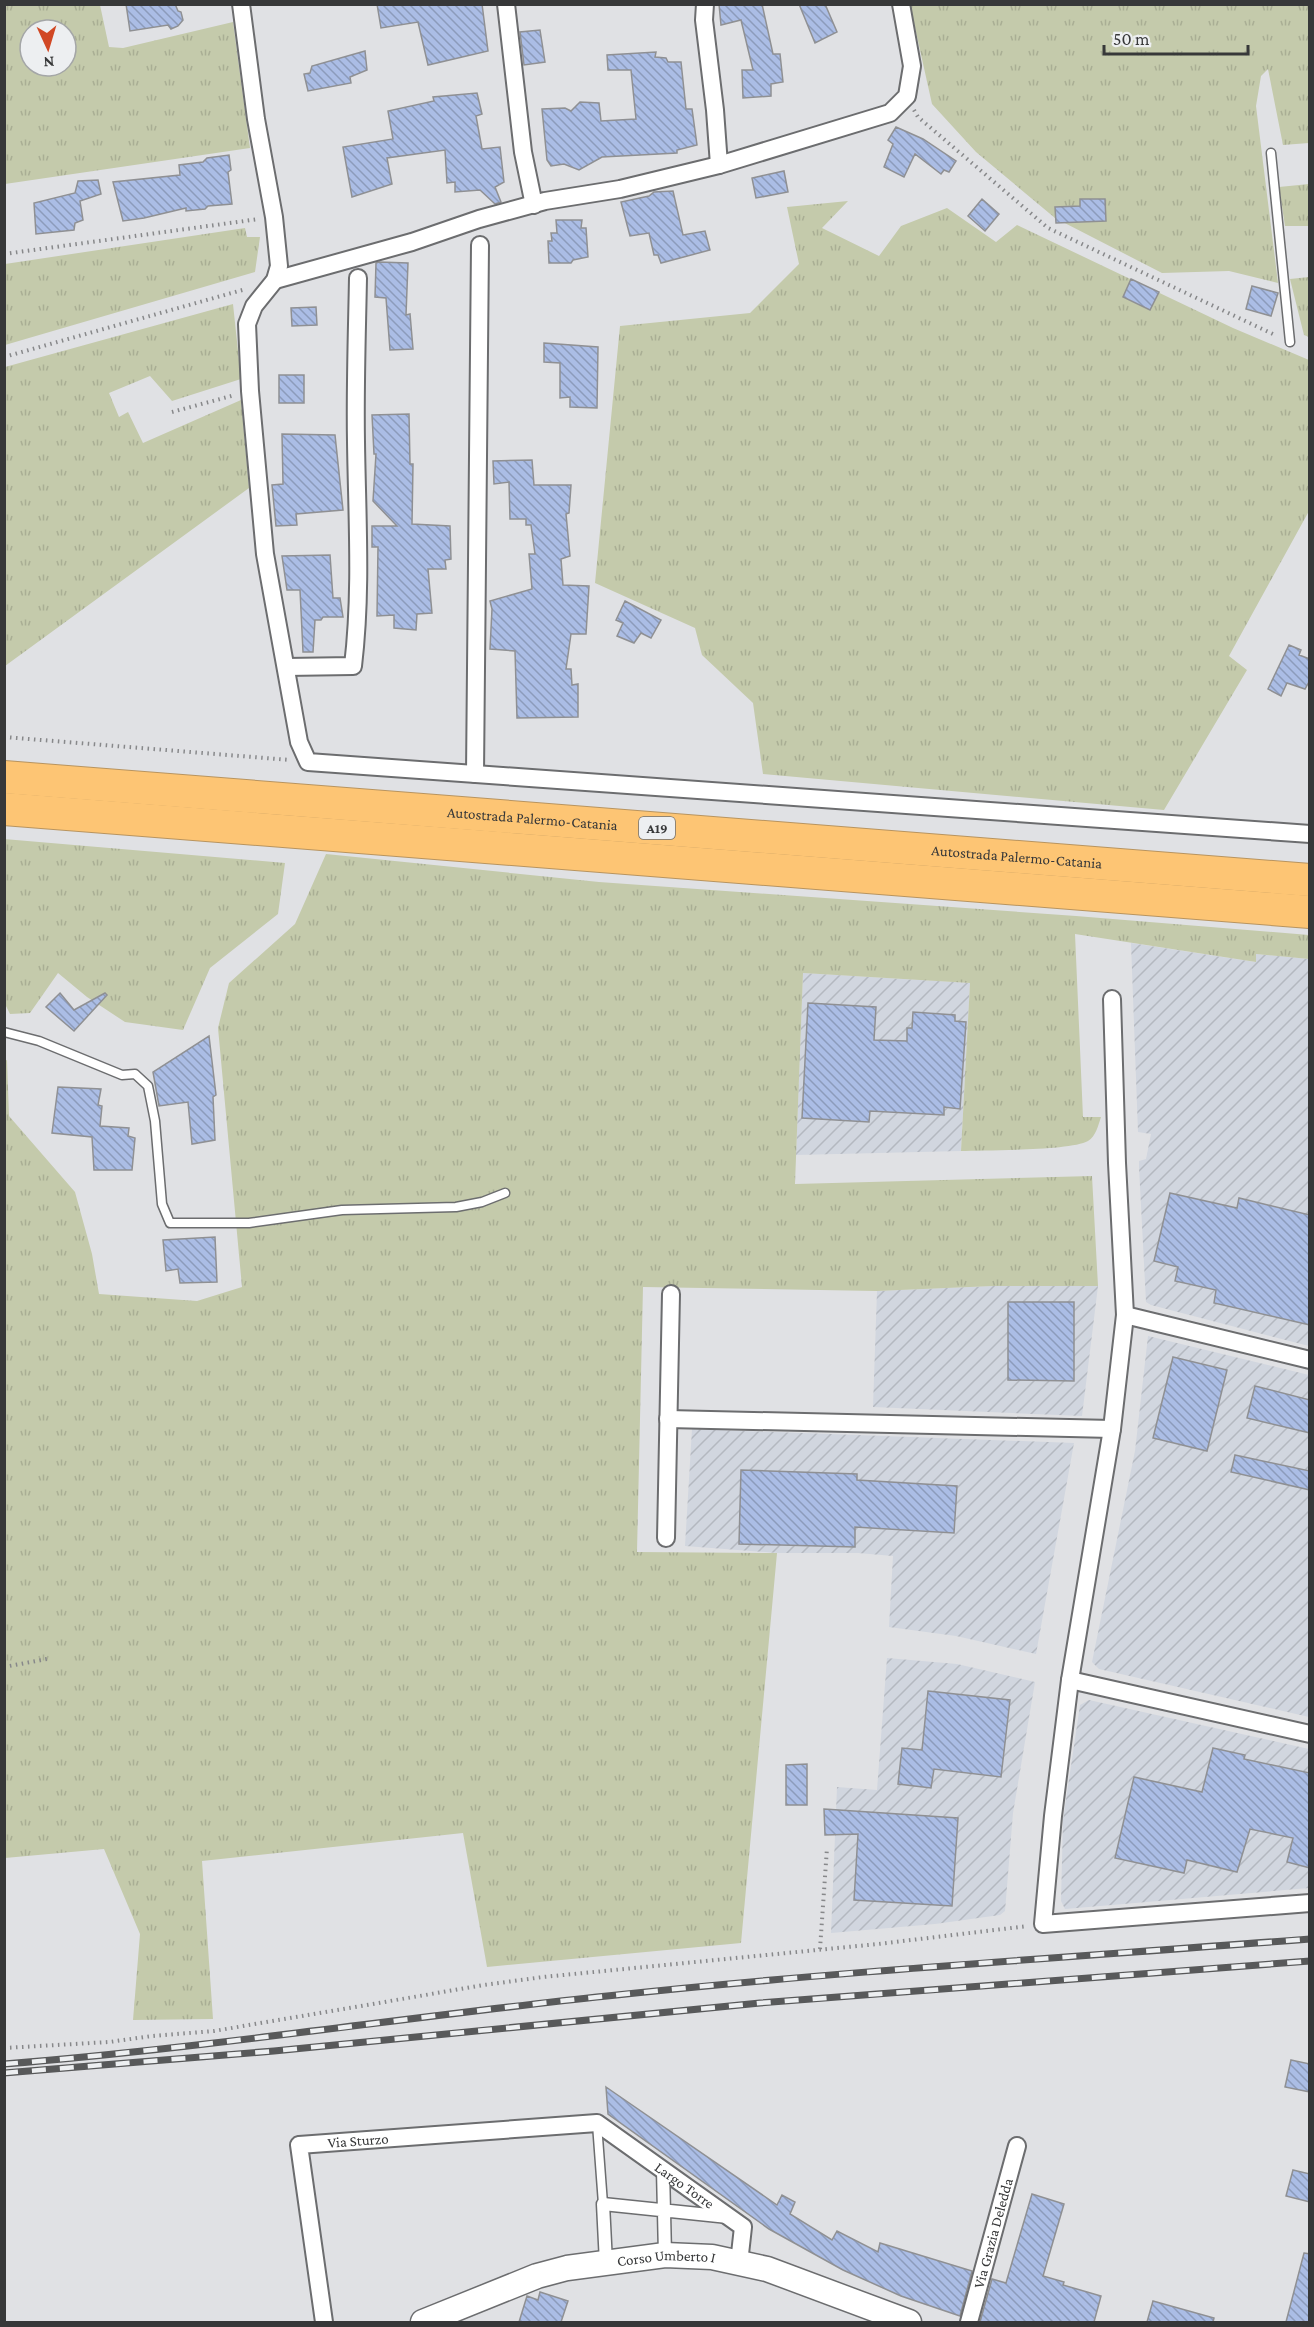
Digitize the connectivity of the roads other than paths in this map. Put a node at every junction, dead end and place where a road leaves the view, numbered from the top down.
1 (241, 4) edge
2 (506, 4) edge
3 (705, 4) edge
4 (901, 4) edge
5 (1270, 153) dead end
6 (718, 165) junction
7 (534, 204) junction
8 (480, 245) dead end
9 (358, 278) dead end
10 (275, 280) junction
11 (1290, 342) road end
12 (286, 667) junction
13 (475, 774) junction
14 (4, 777) edge
15 (4, 809) edge
16 (1310, 834) edge
17 (1310, 880) edge
18 (1310, 912) edge
19 (1112, 999) dead end
20 (4, 1032) edge
21 (505, 1193) dead end
22 (671, 1294) dead end
23 (1125, 1315) junction
24 (1310, 1360) edge
25 (669, 1419) junction
26 (1112, 1429) junction
27 (666, 1538) dead end
28 (1070, 1680) junction
29 (1310, 1734) edge
30 (1310, 1903) edge
31 (597, 2123) junction
32 (1017, 2146) dead end
33 (663, 2170) junction
34 (603, 2204) junction
35 (663, 2211) junction
36 (729, 2217) junction
37 (665, 2255) junction
38 (606, 2263) junction
39 (739, 2263) junction
40 (457, 2317) edge
41 (324, 2322) edge
42 (423, 2322) edge
43 (909, 2322) edge
44 (969, 2322) edge

1 - 10 street
2 - 7 street
3 - 6 street
4 - 6 street
5 - 11 lane
6 - 7 street
7 - 10 street
8 - 13 street
9 - 12 street
10 - 12 street
12 - 13 street
13 - 16 street
14 - 17 highway, Autostrada Palermo-Catania / A19
15 - 18 highway, A19
19 - 23 street
20 - 21 lane
22 - 25 street
23 - 24 street
23 - 26 street
25 - 26 street
25 - 27 street
26 - 28 street
28 - 29 street
28 - 30 street
31 - 33 street, Largo Torre
31 - 34 lane
31 - 41 street, Via Sturzo
32 - 44 street, Via Grazia Deledda
33 - 35 street
33 - 36 street, Largo Torre
34 - 35 street
34 - 38 street
35 - 36 street
35 - 37 street
36 - 39 street, Largo Torre
37 - 38 main road, Corso Umberto I
37 - 39 main road, Corso Umberto I
38 - 40 main road, Corso Umberto I
39 - 43 main road, Corso Umberto I
40 - 42 main road, Corso Umberto I

